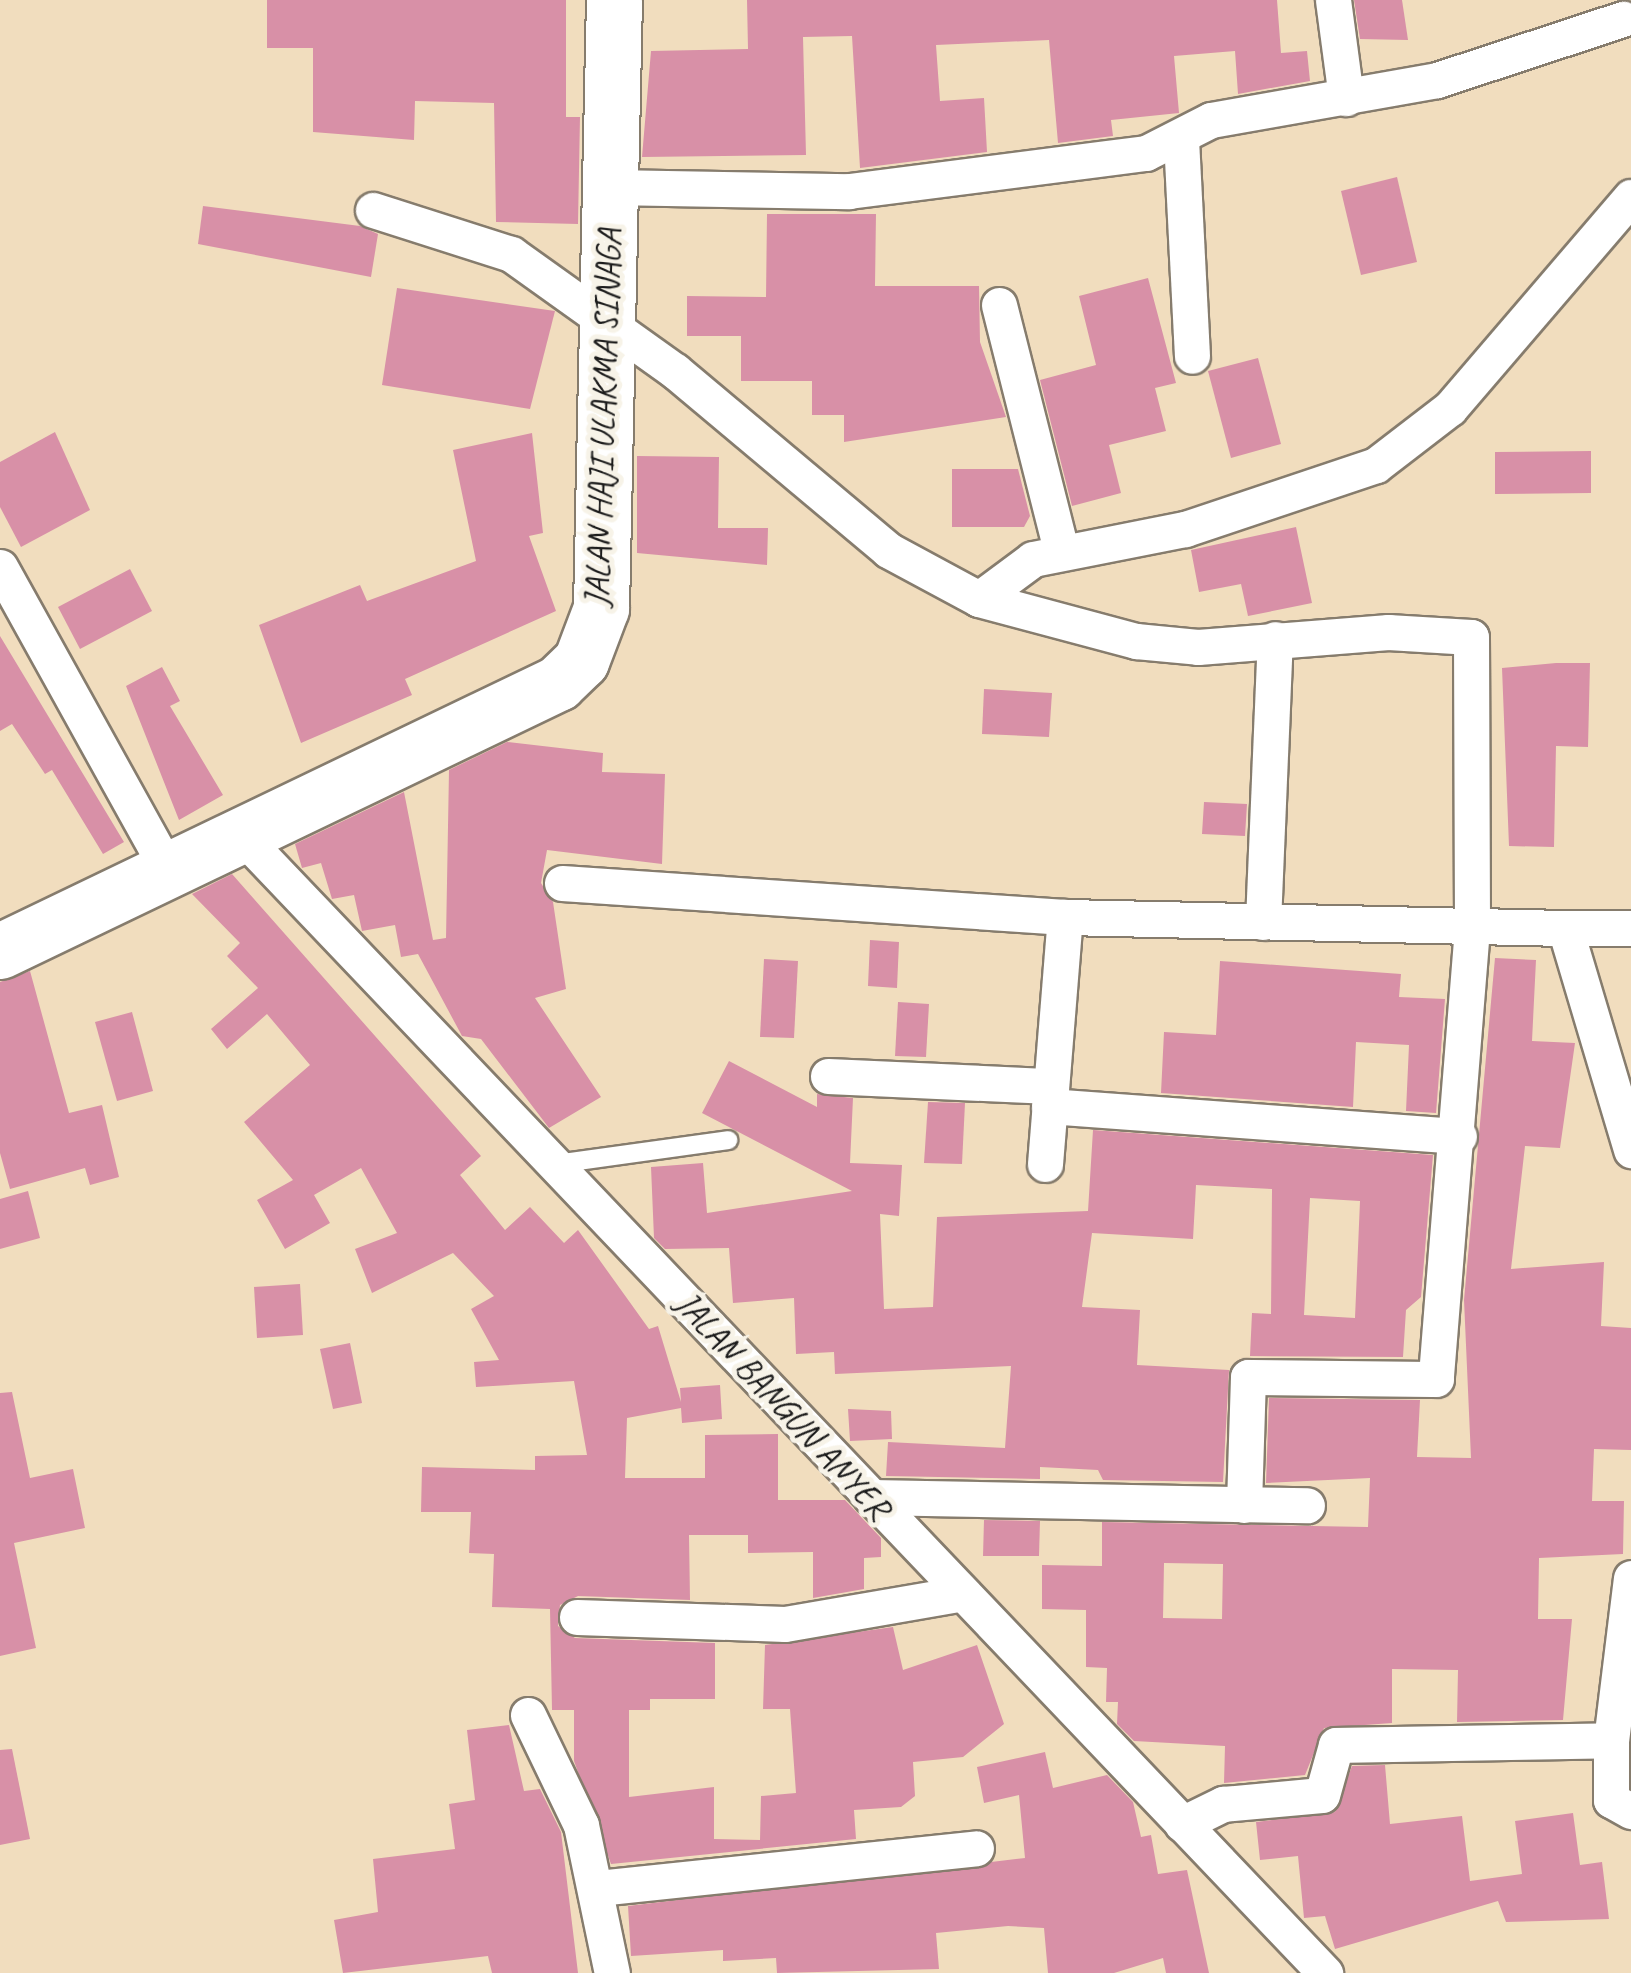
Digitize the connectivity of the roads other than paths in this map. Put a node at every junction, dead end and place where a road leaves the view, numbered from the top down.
1 (614, 0) edge
2 (1333, 0) edge
3 (1623, 19) dead end
4 (1346, 98) junction
5 (1181, 139) junction
6 (610, 187) junction
7 (1631, 198) edge
8 (373, 210) dead end
9 (999, 305) dead end
10 (606, 319) junction
11 (1192, 356) dead end
12 (1061, 550) junction
13 (0, 566) edge
14 (979, 599) junction
15 (1274, 638) junction
16 (241, 835) junction
17 (168, 870) junction
18 (562, 884) dead end
19 (1065, 918) junction
20 (1264, 922) junction
21 (1472, 928) junction
22 (1564, 928) junction
23 (1631, 928) edge
24 (0, 951) edge
25 (828, 1076) dead end
26 (1050, 1096) junction
27 (1459, 1136) junction
28 (728, 1140) dead end
29 (1631, 1150) edge
30 (556, 1164) junction
31 (1045, 1164) dead end
32 (871, 1497) junction
33 (1307, 1504) dead end
34 (1244, 1505) junction
35 (1631, 1578) edge
36 (959, 1594) junction
37 (577, 1617) dead end
38 (528, 1715) dead end
39 (1611, 1740) junction
40 (1631, 1811) edge
41 (1182, 1824) junction
42 (976, 1848) dead end
43 (598, 1888) junction
44 (612, 1973) edge
45 (1326, 1973) edge

1 - 6 main road, JALAN HAJI ULAKMA SINAGA
2 - 4 street
3 - 4 street
4 - 5 street
5 - 6 street
5 - 11 street
6 - 10 main road, JALAN HAJI ULAKMA SINAGA
7 - 12 street
8 - 10 street
9 - 12 street
10 - 14 street
10 - 16 main road, JALAN HAJI ULAKMA SINAGA
12 - 14 street
13 - 17 street
14 - 15 street
15 - 20 street
15 - 21 street
16 - 17 main road, JALAN HAJI ULAKMA SINAGA
16 - 30 street, JALAN BANGUN ANYER
17 - 24 main road, JALAN HAJI ULAKMA SINAGA
18 - 19 street
19 - 20 street
19 - 26 street
20 - 21 street
21 - 22 street
21 - 27 street
22 - 23 street
22 - 29 street
25 - 26 street
26 - 27 street
26 - 31 street
27 - 34 street
28 - 30 lane
30 - 32 street, JALAN BANGUN ANYER
32 - 34 street
32 - 36 street, JALAN BANGUN ANYER
33 - 34 street
35 - 39 street
36 - 37 street
36 - 41 street, JALAN BANGUN ANYER
38 - 43 street
39 - 40 street
39 - 41 street
41 - 45 street, JALAN BANGUN ANYER
42 - 43 street
43 - 44 street

